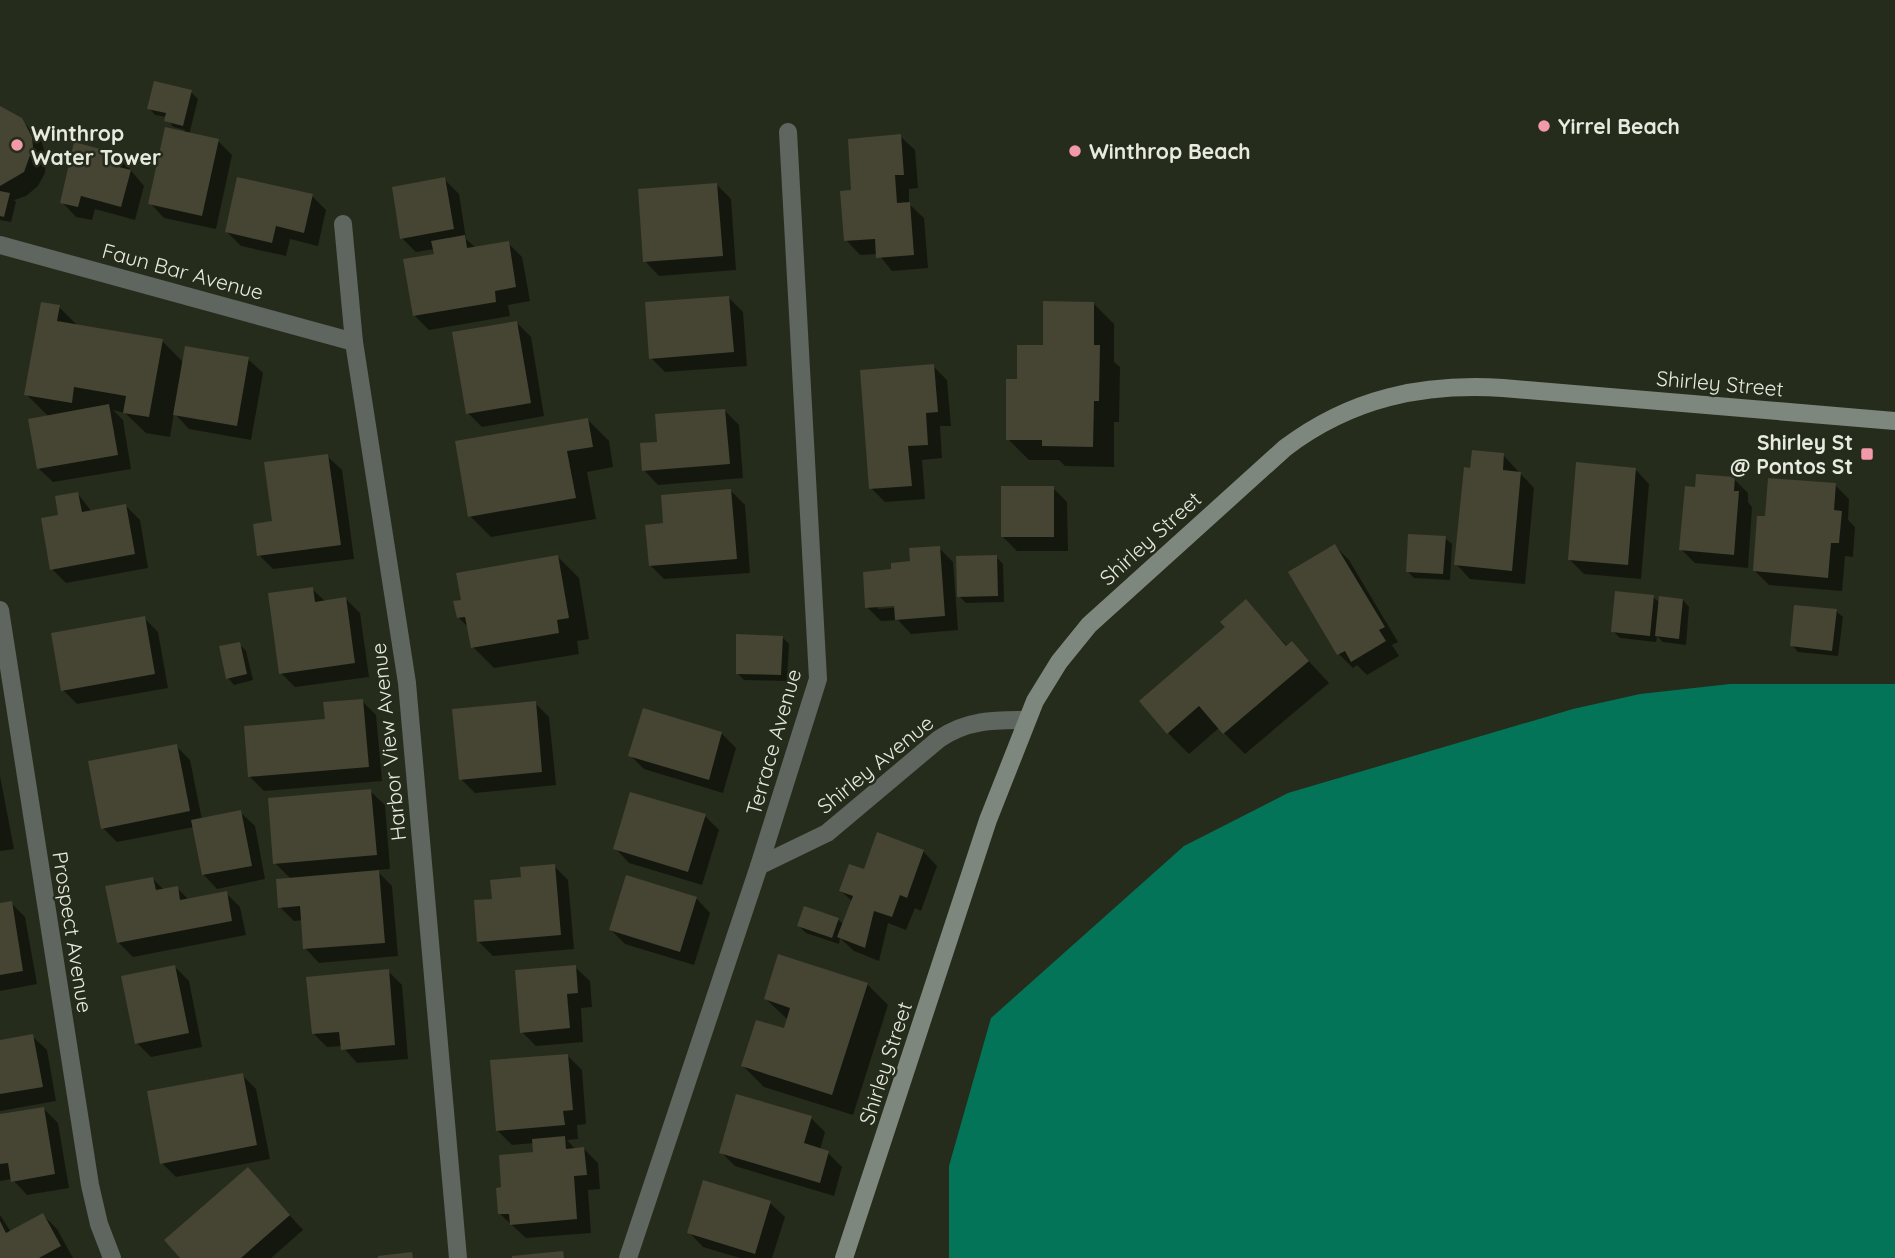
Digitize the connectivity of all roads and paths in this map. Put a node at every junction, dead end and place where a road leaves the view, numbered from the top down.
1 (788, 132) dead end
2 (343, 224) dead end
3 (0, 245) edge
4 (354, 342) junction
5 (1895, 421) edge
6 (0, 610) edge
7 (1026, 720) junction
8 (760, 866) junction
9 (112, 1258) edge
10 (458, 1258) edge
11 (628, 1258) edge
12 (844, 1258) edge

1 - 8 street, Terrace Avenue
2 - 4 street, Harbor View Avenue
3 - 4 street, Faun Bar Avenue
4 - 10 street, Harbor View Avenue
5 - 7 main road, Shirley Street
6 - 9 street, Prospect Avenue
7 - 8 street, Shirley Avenue
7 - 12 main road, Shirley Street
8 - 11 street, Terrace Avenue

